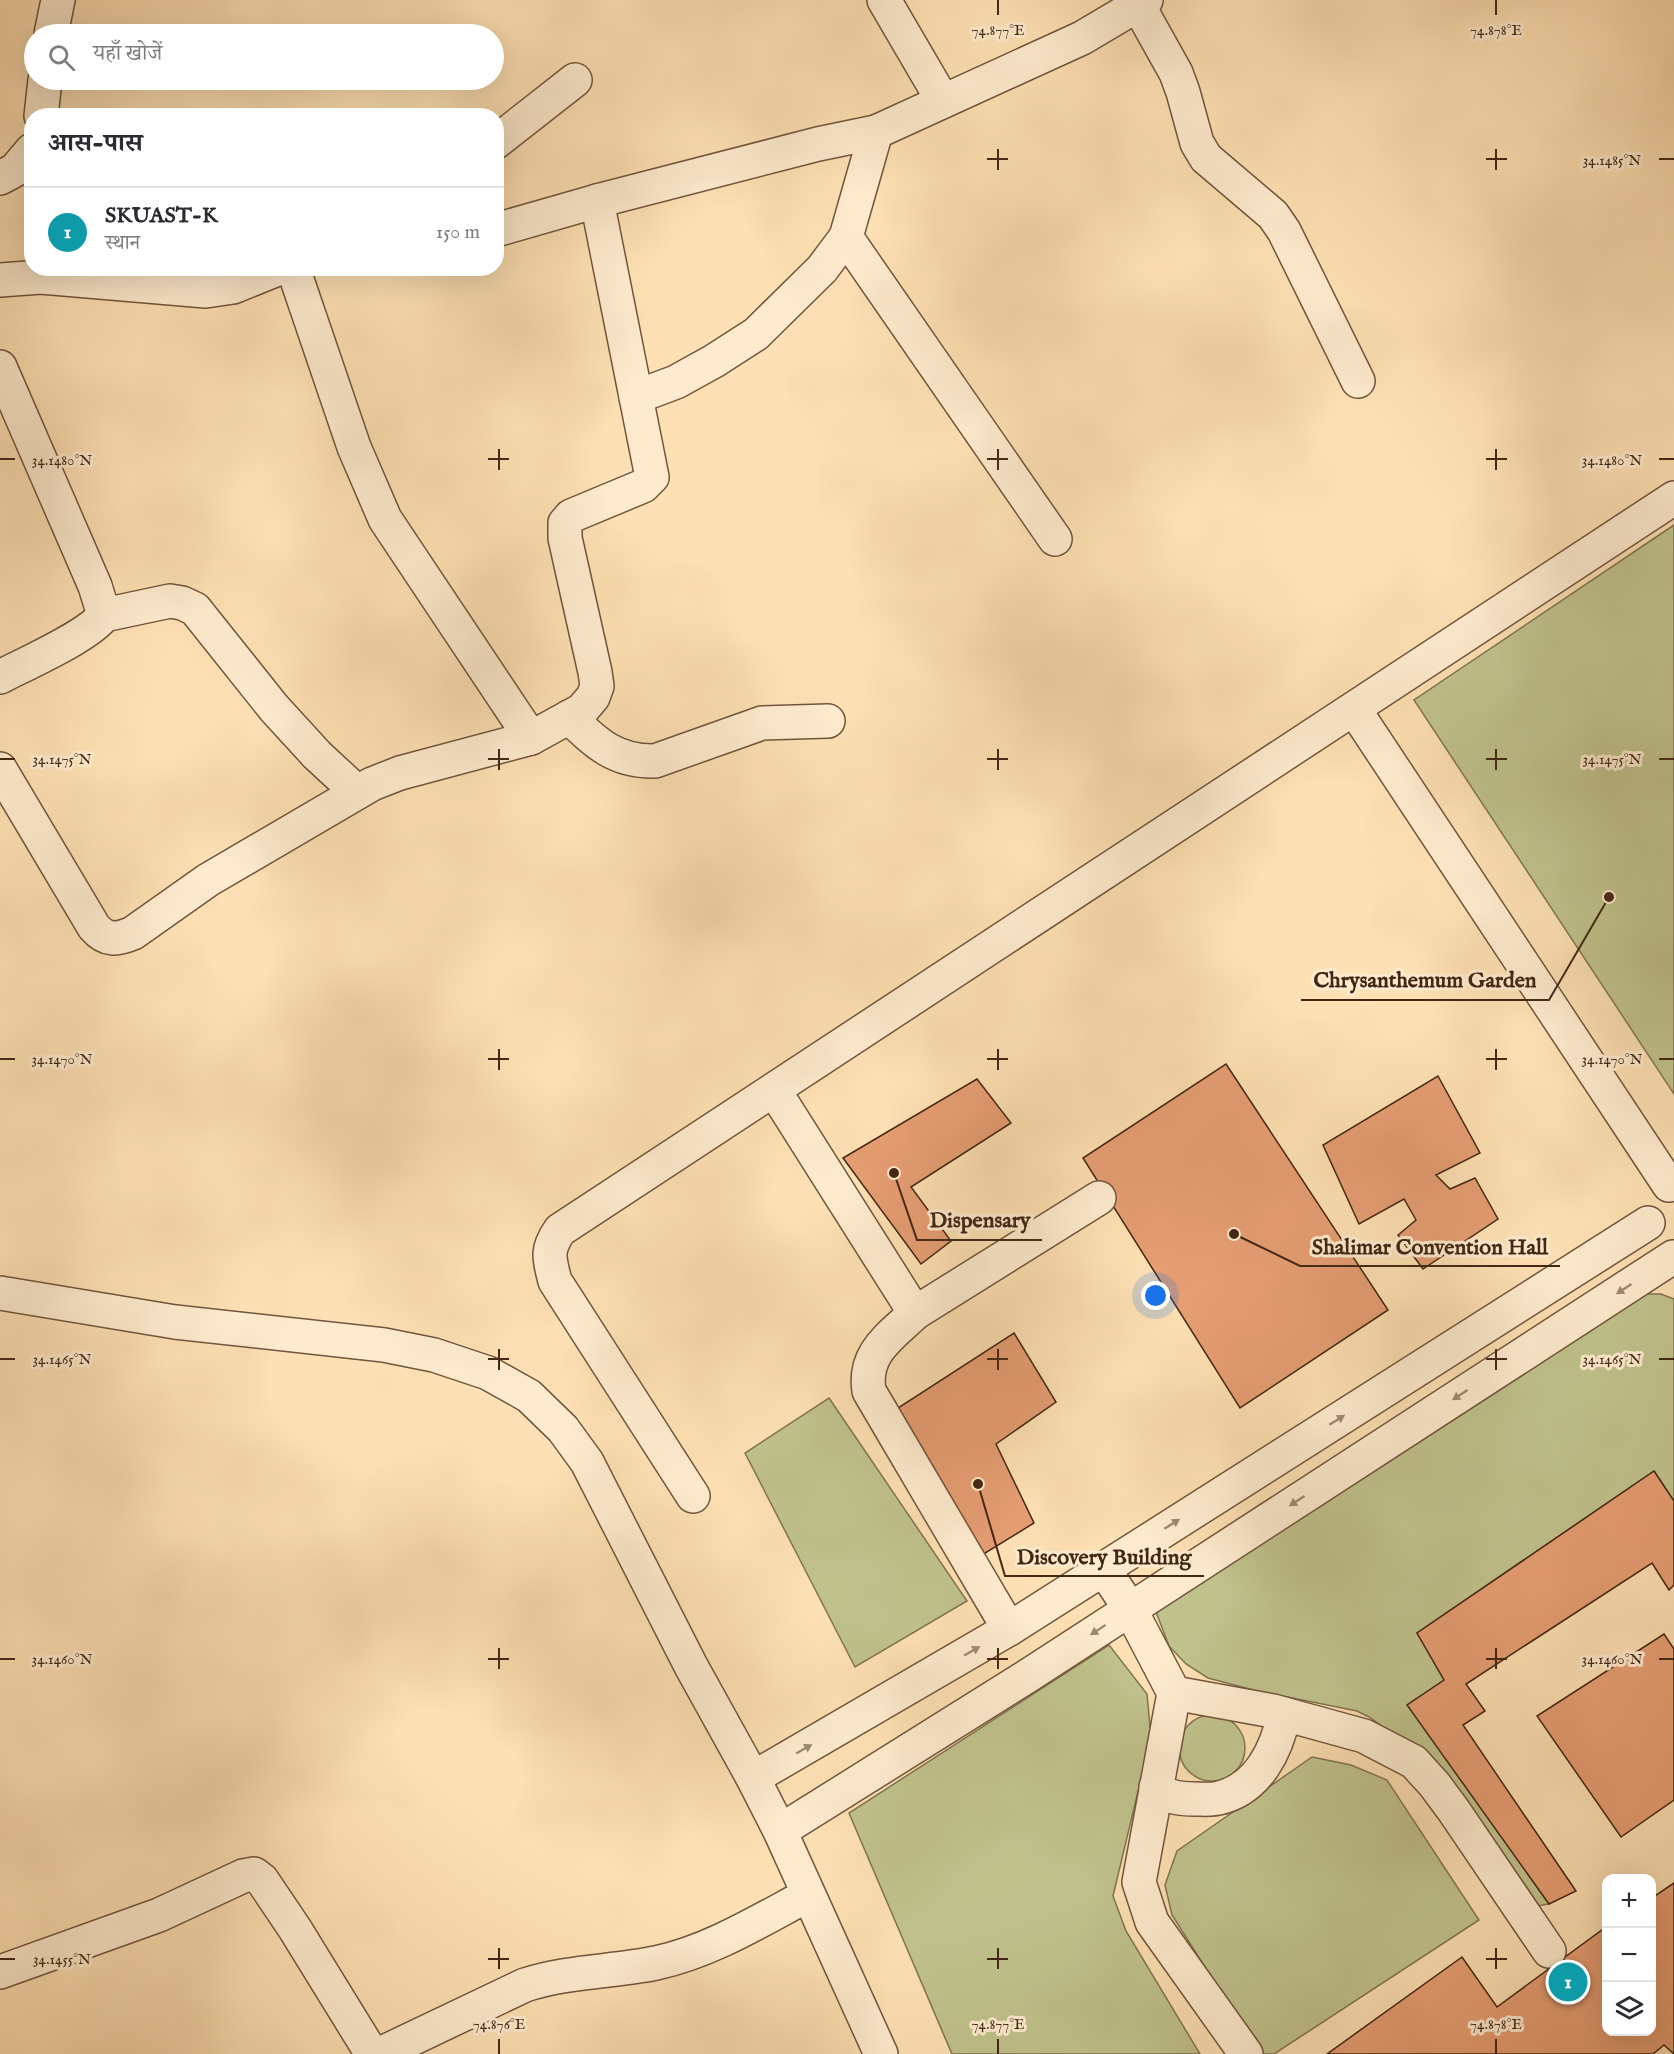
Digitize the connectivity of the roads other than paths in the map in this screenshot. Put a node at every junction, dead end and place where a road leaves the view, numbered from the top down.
1 (58, 0) edge
2 (884, 0) edge
3 (1142, 3) edge
4 (53, 24) edge
5 (575, 80) dead end
6 (44, 90) edge
7 (943, 100) junction
8 (42, 108) edge
9 (876, 132) junction
10 (504, 136) edge
11 (24, 159) edge
12 (0, 178) edge
13 (597, 201) junction
14 (504, 228) edge
15 (846, 237) junction
16 (260, 276) edge
17 (296, 276) edge
18 (0, 280) edge
19 (0, 367) edge
20 (1358, 381) dead end
21 (636, 398) junction
22 (1674, 498) edge
23 (1055, 539) dead end
24 (104, 615) junction
25 (0, 677) edge
26 (1354, 709) junction
27 (569, 717) junction
28 (828, 721) dead end
29 (531, 738) junction
30 (0, 769) edge
31 (357, 792) junction
32 (774, 1090) junction
33 (1671, 1184) edge
34 (1099, 1198) dead end
35 (1648, 1223) junction
36 (1673, 1257) edge
37 (0, 1293) edge
38 (915, 1313) junction
39 (693, 1496) dead end
40 (1103, 1568) junction
41 (1130, 1609) junction
42 (1009, 1629) junction
43 (1174, 1693) junction
44 (1284, 1714) junction
45 (753, 1778) junction
46 (1156, 1787) junction
47 (780, 1831) junction
48 (807, 1895) junction
49 (1549, 1951) dead end
50 (0, 1972) edge
51 (372, 2054) edge
52 (380, 2054) edge
53 (881, 2054) edge
54 (1246, 2054) edge

1 - 4 street
2 - 7 street
3 - 7 street
3 - 20 street
5 - 10 street
6 - 8 street
7 - 9 street
9 - 13 street
9 - 15 street
11 - 12 street
13 - 14 street
13 - 21 street
15 - 21 street
15 - 23 street
16 - 18 street
17 - 29 street
19 - 24 street
21 - 27 street
22 - 26 street
24 - 25 street
24 - 31 street
26 - 32 street
26 - 33 street
27 - 28 street
27 - 29 street
29 - 31 street
30 - 31 street
32 - 38 street
32 - 39 street
33 - 35 street
34 - 38 street
35 - 36 street
40 -> 35 street
36 -> 41 street
37 - 45 street
38 - 42 street
40 - 41 street
40 - 42 street
41 - 43 street
41 -> 47 street
45 -> 42 street
43 - 44 street
43 - 46 street
44 - 46 street
44 - 49 street
45 - 47 street
46 - 54 street
47 - 48 street
48 - 52 street
48 - 53 street
50 - 51 street

